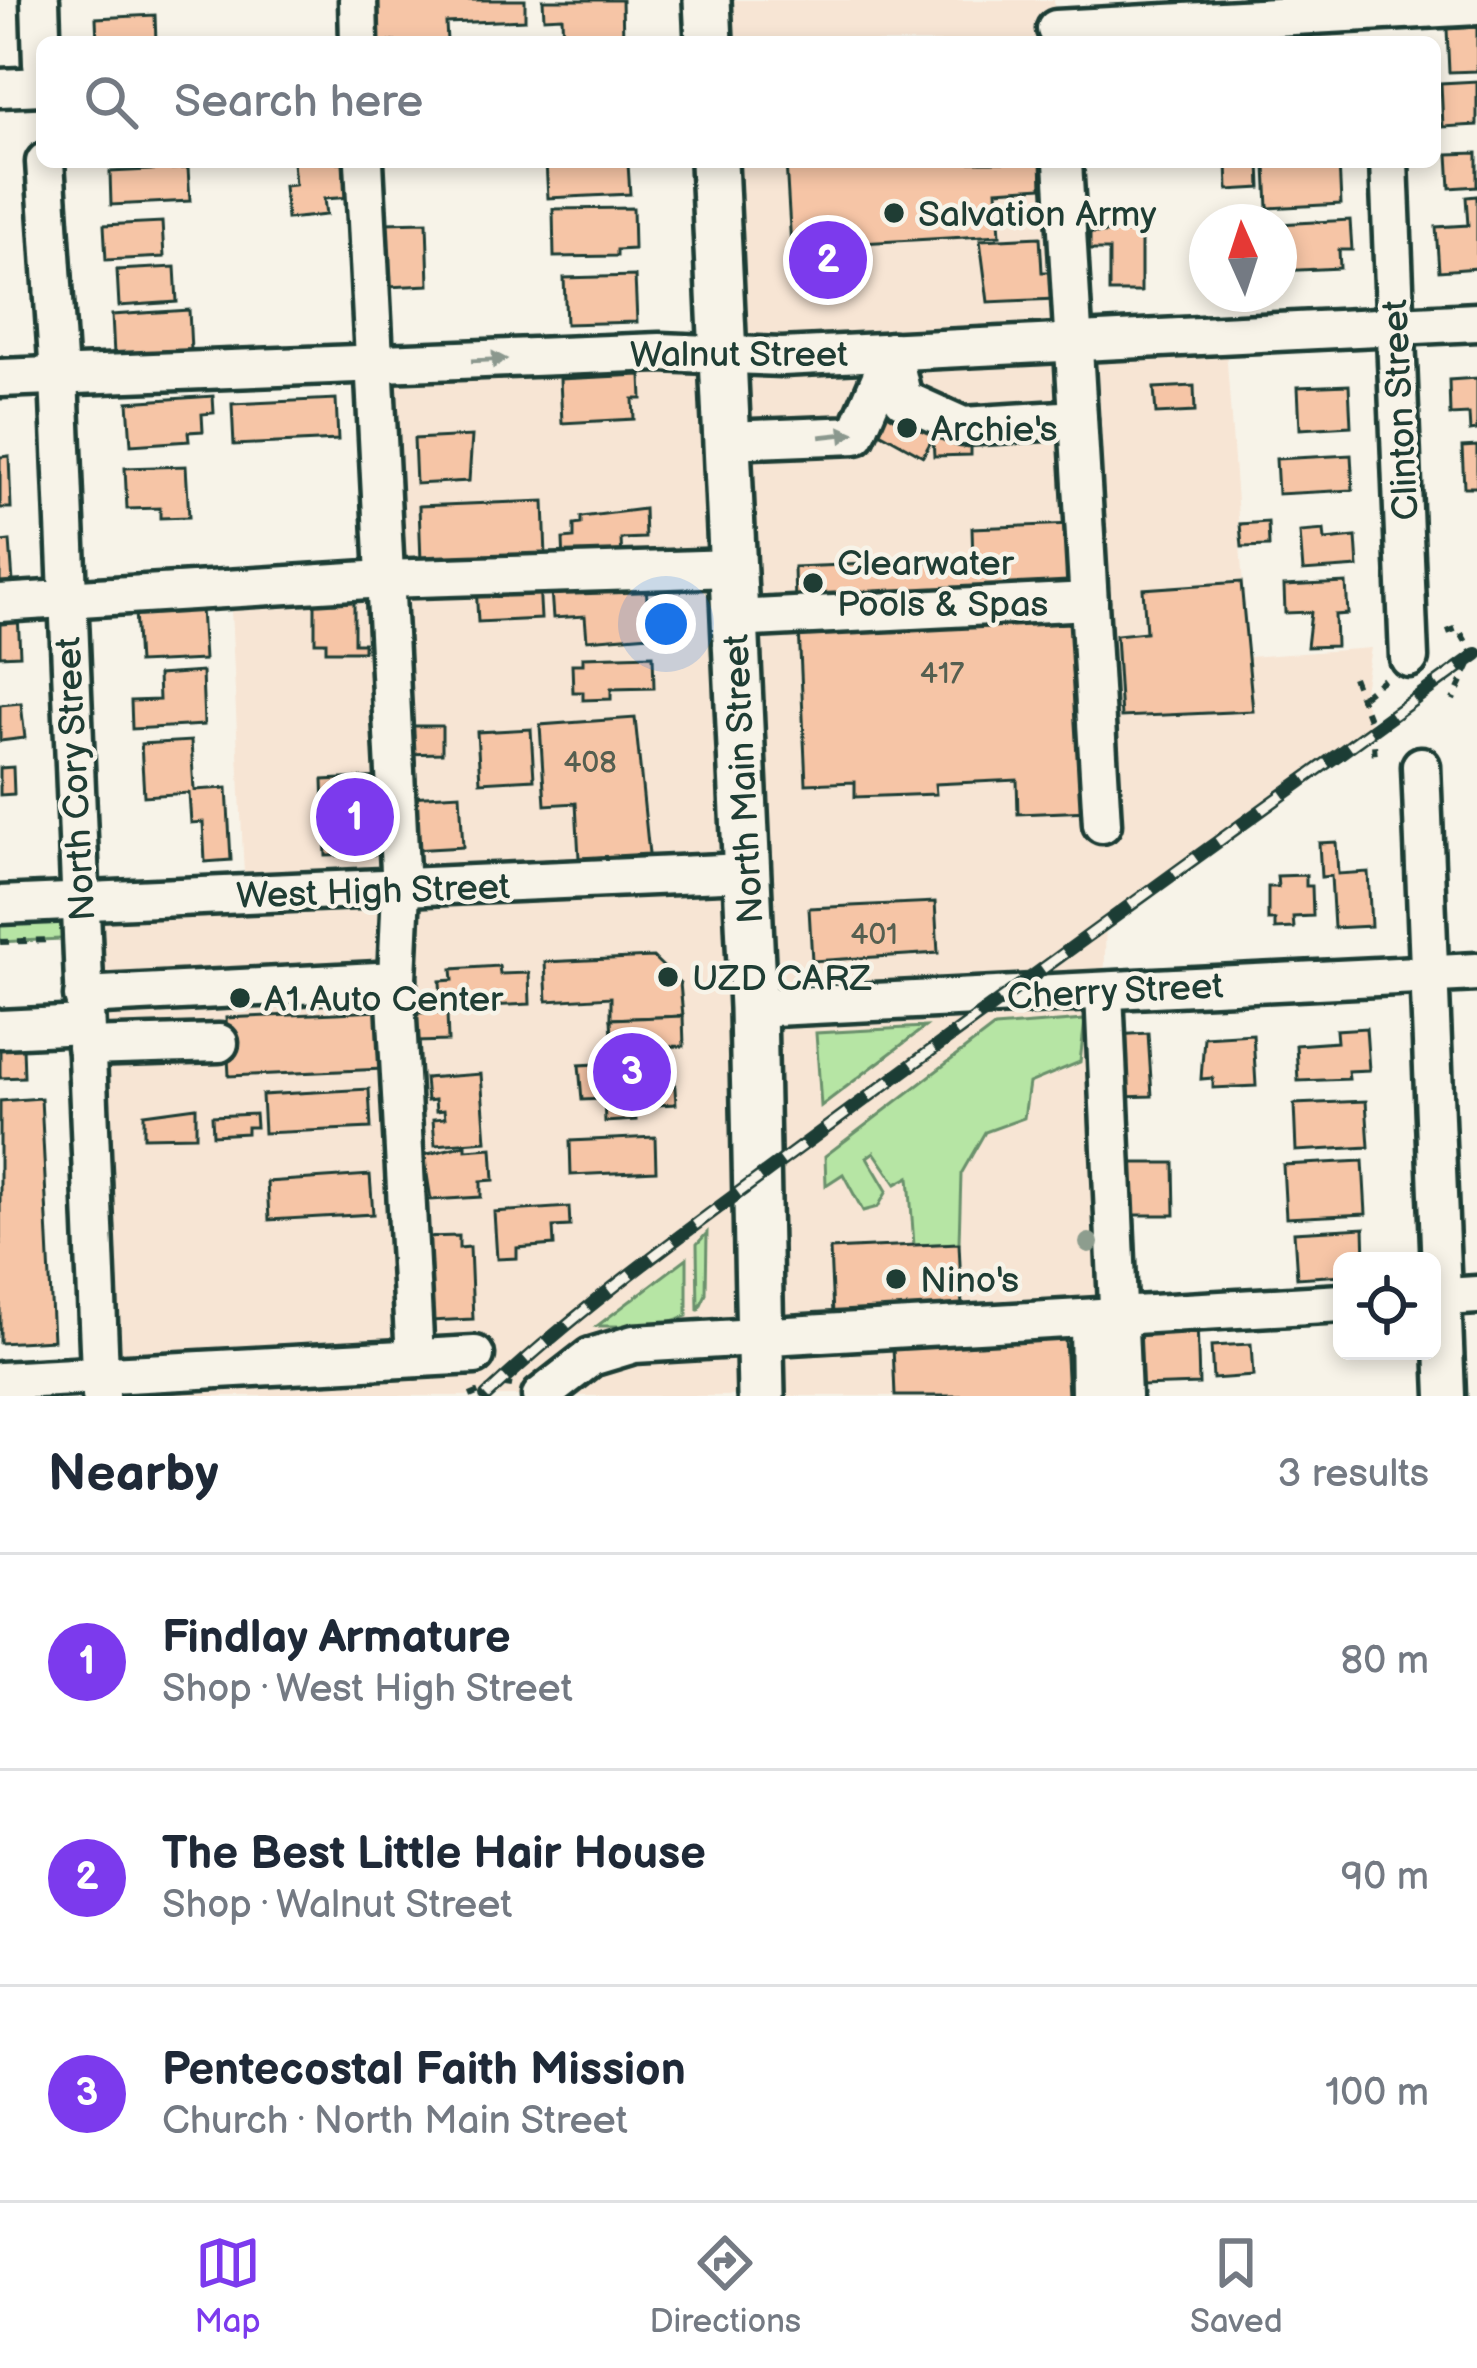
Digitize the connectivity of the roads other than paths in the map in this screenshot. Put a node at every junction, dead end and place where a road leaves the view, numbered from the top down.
1 (40, 0) edge
2 (358, 0) edge
3 (707, 0) edge
4 (1477, 6) edge
5 (1383, 18) edge
6 (1056, 24) edge
7 (41, 36) edge
8 (359, 36) edge
9 (709, 36) edge
10 (36, 86) edge
11 (0, 88) edge
12 (44, 168) edge
13 (364, 168) edge
14 (714, 168) edge
15 (1063, 168) edge
16 (1389, 168) edge
17 (1477, 322) edge
18 (1395, 326) junction
19 (1073, 341) junction
20 (892, 351) junction
21 (724, 354) junction
22 (373, 365) junction
23 (58, 376) junction
24 (0, 378) edge
25 (1078, 418) junction
26 (727, 440) junction
27 (733, 568) junction
28 (384, 579) junction
29 (66, 601) junction
30 (1089, 601) junction
31 (0, 603) edge
32 (734, 619) junction
33 (1409, 658) dead end
34 (1421, 766) dead end
35 (1102, 824) dead end
36 (745, 872) junction
37 (401, 890) junction
38 (0, 905) edge
39 (80, 920) junction
40 (1477, 972) edge
41 (1429, 974) junction
42 (397, 980) junction
43 (1104, 992) junction
44 (753, 1008) junction
45 (84, 1023) junction
46 (0, 1029) edge
47 (219, 1043) dead end
48 (1450, 1297) edge
49 (1333, 1305) edge
50 (1103, 1319) junction
51 (759, 1339) junction
52 (476, 1355) dead end
53 (415, 1358) junction
54 (0, 1381) edge
55 (100, 1386) edge
56 (541, 1396) edge
57 (761, 1396) edge
58 (1090, 1396) edge
59 (1122, 1396) edge
60 (1446, 1396) edge

1 - 7 street
2 - 8 street
3 - 9 main road
4 - 5 street
5 - 6 street
10 - 11 street
12 - 23 street, North Cory Street
13 - 22 street
14 - 21 main road, North Main Street
15 - 19 street
16 - 18 street, Clinton Street
17 - 18 street, Walnut Street
18 - 19 street, Walnut Street
18 - 33 street, Clinton Street
19 - 20 street, Walnut Street
19 - 25 street
20 - 21 street, Walnut Street
20 - 25 street
26 -> 20 street
22 -> 21 street, Walnut Street
21 - 26 main road, North Main Street
22 - 23 street, Walnut Street
22 - 28 street
23 - 24 street, Walnut Street
23 - 29 street, North Cory Street
25 - 30 street
26 - 27 main road, North Main Street
27 - 28 street
27 - 32 main road, North Main Street
28 - 29 street
28 - 37 street
29 - 31 street
29 - 39 street, North Cory Street
30 - 32 street
30 - 35 street
32 - 36 main road, North Main Street
34 - 41 street
36 - 37 street, West High Street
36 - 44 main road, North Main Street
37 - 39 street, West High Street
37 - 42 street
38 - 39 street, West High Street
39 - 45 street, North Cory Street
40 - 41 street, Cherry Street
41 - 43 street, Cherry Street
41 - 48 street
42 - 45 street
42 - 53 street
43 - 44 street, Cherry Street
43 - 50 street
44 - 51 main road, North Main Street
45 - 46 street
45 - 47 street
45 - 55 street, North Cory Street
48 - 60 street
49 - 50 street
50 - 51 street
50 - 58 street
50 - 59 street
51 - 56 street
51 - 57 main road, North Main Street
52 - 53 street
53 - 55 street
54 - 55 street

